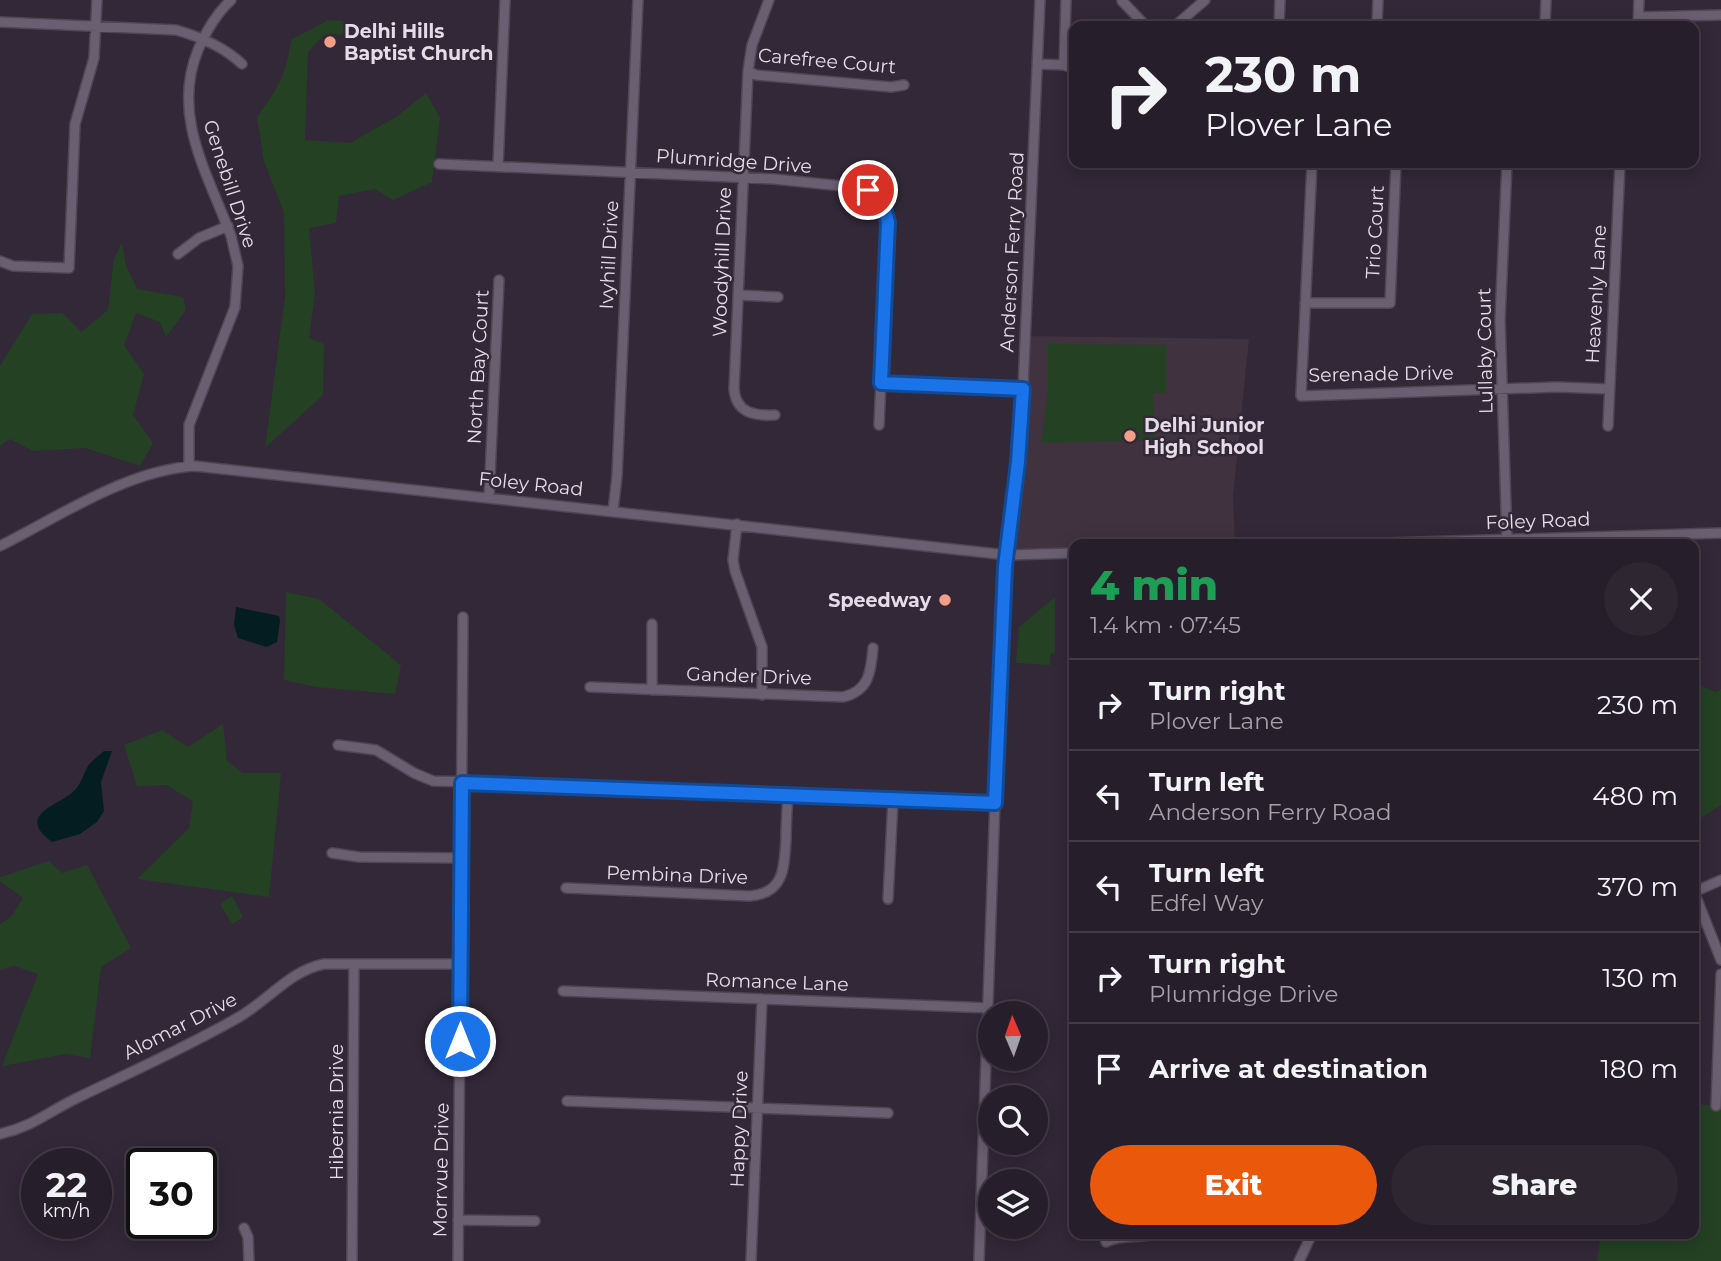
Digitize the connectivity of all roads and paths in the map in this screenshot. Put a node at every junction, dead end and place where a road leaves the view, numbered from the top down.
1 (97, 0) edge
2 (231, 0) edge
3 (505, 0) edge
4 (638, 0) edge
5 (769, 0) edge
6 (1040, 0) edge
7 (1066, 0) edge
8 (1205, 0) edge
9 (1280, 0) edge
10 (1378, 0) edge
11 (1546, 0) edge
12 (1639, 0) edge
13 (1122, 1) edge
14 (1721, 15) edge
15 (1141, 21) edge
16 (1181, 21) edge
17 (1279, 21) edge
18 (1377, 21) edge
19 (1545, 21) edge
20 (1638, 21) edge
21 (0, 22) edge
22 (96, 26) junction
23 (203, 39) junction
24 (242, 64) dead end
25 (1038, 64) junction
26 (1063, 65) junction
27 (1069, 67) edge
28 (748, 71) junction
29 (904, 85) dead end
30 (439, 164) dead end
31 (498, 166) junction
32 (1312, 168) edge
33 (1396, 168) edge
34 (1507, 168) edge
35 (1620, 168) edge
36 (630, 172) junction
37 (743, 177) junction
38 (228, 226) junction
39 (178, 254) dead end
40 (0, 261) edge
41 (499, 280) dead end
42 (738, 295) junction
43 (778, 297) dead end
44 (1305, 303) junction
45 (881, 383) junction
46 (1023, 389) junction
47 (1502, 389) junction
48 (1609, 390) junction
49 (775, 415) dead end
50 (879, 425) dead end
51 (1608, 426) dead end
52 (189, 466) junction
53 (489, 497) junction
54 (613, 511) junction
55 (737, 524) junction
56 (1721, 533) edge
57 (1507, 539) edge
58 (1538, 539) edge
59 (0, 546) edge
60 (1069, 553) edge
61 (1007, 555) junction
62 (463, 617) dead end
63 (652, 624) dead end
64 (873, 648) dead end
65 (590, 687) dead end
66 (652, 690) junction
67 (762, 695) junction
68 (338, 745) dead end
69 (462, 783) junction
70 (788, 795) junction
71 (892, 799) junction
72 (995, 803) junction
73 (332, 853) dead end
74 (461, 858) junction
75 (1721, 880) edge
76 (566, 888) dead end
77 (1699, 890) edge
78 (888, 899) dead end
79 (1699, 904) edge
80 (1721, 960) edge
81 (354, 964) junction
82 (461, 964) junction
83 (1721, 974) edge
84 (563, 991) dead end
85 (762, 999) junction
86 (990, 1001) edge
87 (978, 1008) edge
88 (987, 1071) edge
89 (567, 1101) dead end
90 (1716, 1106) dead end
91 (758, 1109) junction
92 (888, 1114) dead end
93 (0, 1134) edge
94 (458, 1220) junction
95 (535, 1221) dead end
96 (244, 1228) dead end
97 (1111, 1239) edge
98 (1310, 1239) edge
99 (1106, 1242) dead end
100 (249, 1261) edge
101 (352, 1261) edge
102 (458, 1261) edge
103 (751, 1261) edge
104 (979, 1261) edge
105 (1299, 1261) edge

1 - 22 street
2 - 23 street, Genebill Drive
3 - 31 street
4 - 36 street, Ivyhill Drive
5 - 28 street, Woodyhill Drive
6 - 25 street, Anderson Ferry Road
7 - 26 street
8 - 16 street
9 - 17 street
10 - 18 street
11 - 19 street
12 - 20 street
13 - 15 street
14 - 20 street
21 - 22 street
22 - 23 street
22 - 40 street
23 - 24 street
23 - 38 street, Genebill Drive
25 - 26 street
25 - 46 street, Anderson Ferry Road
26 - 27 street
28 - 29 street, Carefree Court
28 - 37 street, Woodyhill Drive
30 - 31 street, Plumridge Drive
31 - 36 street, Plumridge Drive
32 - 44 street, Serenade Drive
33 - 44 street, Trio Court
34 - 47 street, Lullaby Court
35 - 48 street, Heavenly Lane
36 - 37 street, Plumridge Drive
36 - 54 street, Ivyhill Drive
37 - 42 street, Woodyhill Drive
37 - 45 street, Plumridge Drive
38 - 39 street
38 - 52 street, Genebill Drive
41 - 53 street, North Bay Court
42 - 43 street
42 - 49 street, Woodyhill Drive
44 - 47 street, Serenade Drive
45 - 46 street
45 - 50 street, Plumridge Drive
46 - 61 street, Anderson Ferry Road
47 - 48 street, Serenade Drive
47 - 57 street, Lullaby Court
48 - 51 street, Heavenly Lane
52 - 53 street, Foley Road
52 - 59 street, Foley Road
53 - 54 street, Foley Road
54 - 55 street, Foley Road
55 - 61 street, Foley Road
55 - 67 street
56 - 58 street, Foley Road
60 - 61 street, Foley Road
61 - 72 street, Anderson Ferry Road
62 - 69 street, Morrvue Drive
63 - 66 street
64 - 67 street, Gander Drive
65 - 66 street, Gander Drive
66 - 67 street, Gander Drive
68 - 69 street
69 - 70 street
69 - 74 street, Morrvue Drive
70 - 71 street
70 - 76 street, Pembina Drive
71 - 72 street
71 - 78 street
72 - 86 street, Anderson Ferry Road
73 - 74 street
74 - 82 street, Morrvue Drive
75 - 77 street
79 - 80 street
81 - 82 street, Alomar Drive
81 - 93 street, Alomar Drive
81 - 101 street, Hibernia Drive
82 - 94 street, Morrvue Drive
83 - 90 street
84 - 85 street, Romance Lane
85 - 87 street, Romance Lane
85 - 91 street, Happy Drive
88 - 104 street, Anderson Ferry Road
89 - 91 street
91 - 92 street
91 - 103 street, Happy Drive
94 - 95 street
94 - 102 street, Morrvue Drive
96 - 100 street
97 - 99 street
98 - 105 street

